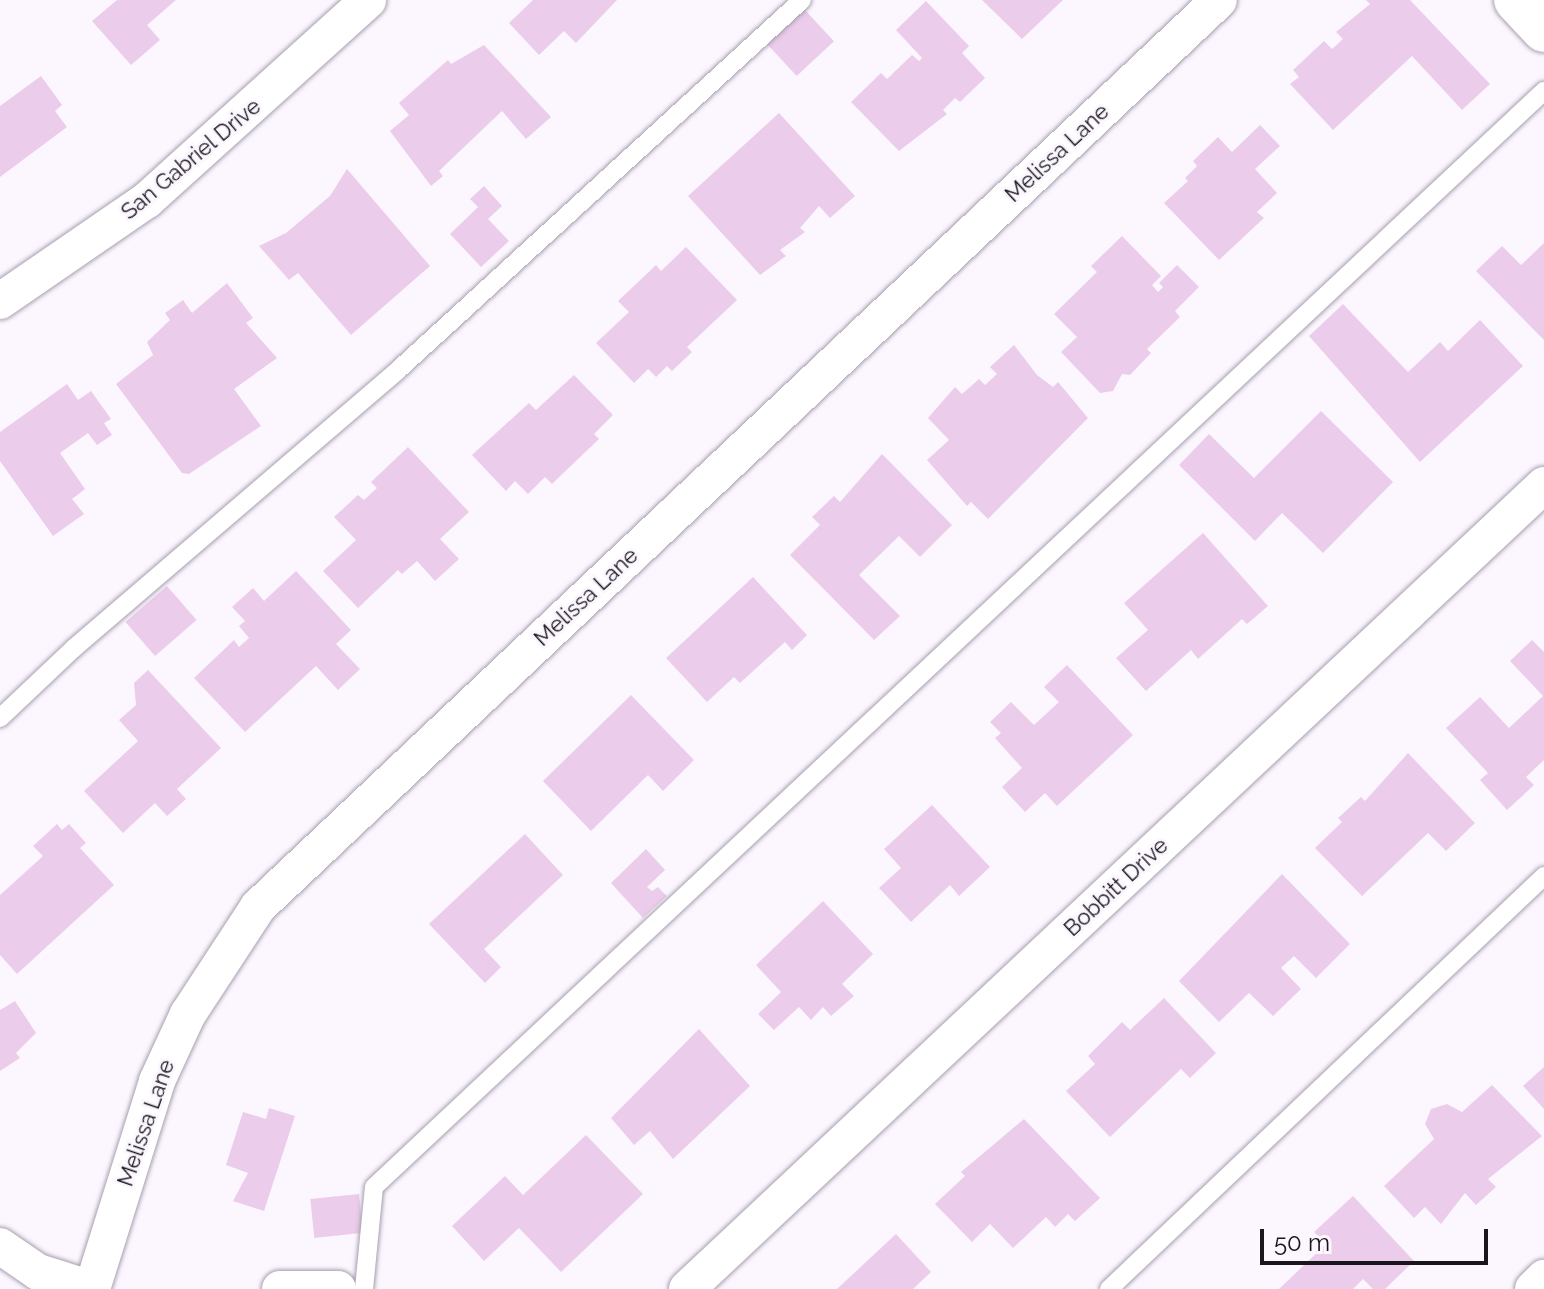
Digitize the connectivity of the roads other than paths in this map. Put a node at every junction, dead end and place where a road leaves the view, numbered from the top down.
1 (368, 0) edge
2 (802, 0) edge
3 (1219, 0) edge
4 (1516, 0) edge
5 (1544, 30) edge
6 (1544, 91) edge
7 (0, 301) edge
8 (1544, 485) edge
9 (0, 718) edge
10 (1544, 876) edge
11 (0, 1246) edge
12 (1544, 1278) edge
13 (325, 1288) edge
14 (92, 1289) edge
15 (280, 1289) edge
16 (364, 1289) edge
17 (687, 1289) edge
18 (1109, 1289) edge
19 (1533, 1289) edge

1 - 7 street, San Gabriel Drive
2 - 9 lane
3 - 14 street, Melissa Lane
4 - 5 street
6 - 16 lane
8 - 17 street, Bobbitt Drive
10 - 18 lane
11 - 14 street
12 - 19 street
13 - 15 street

